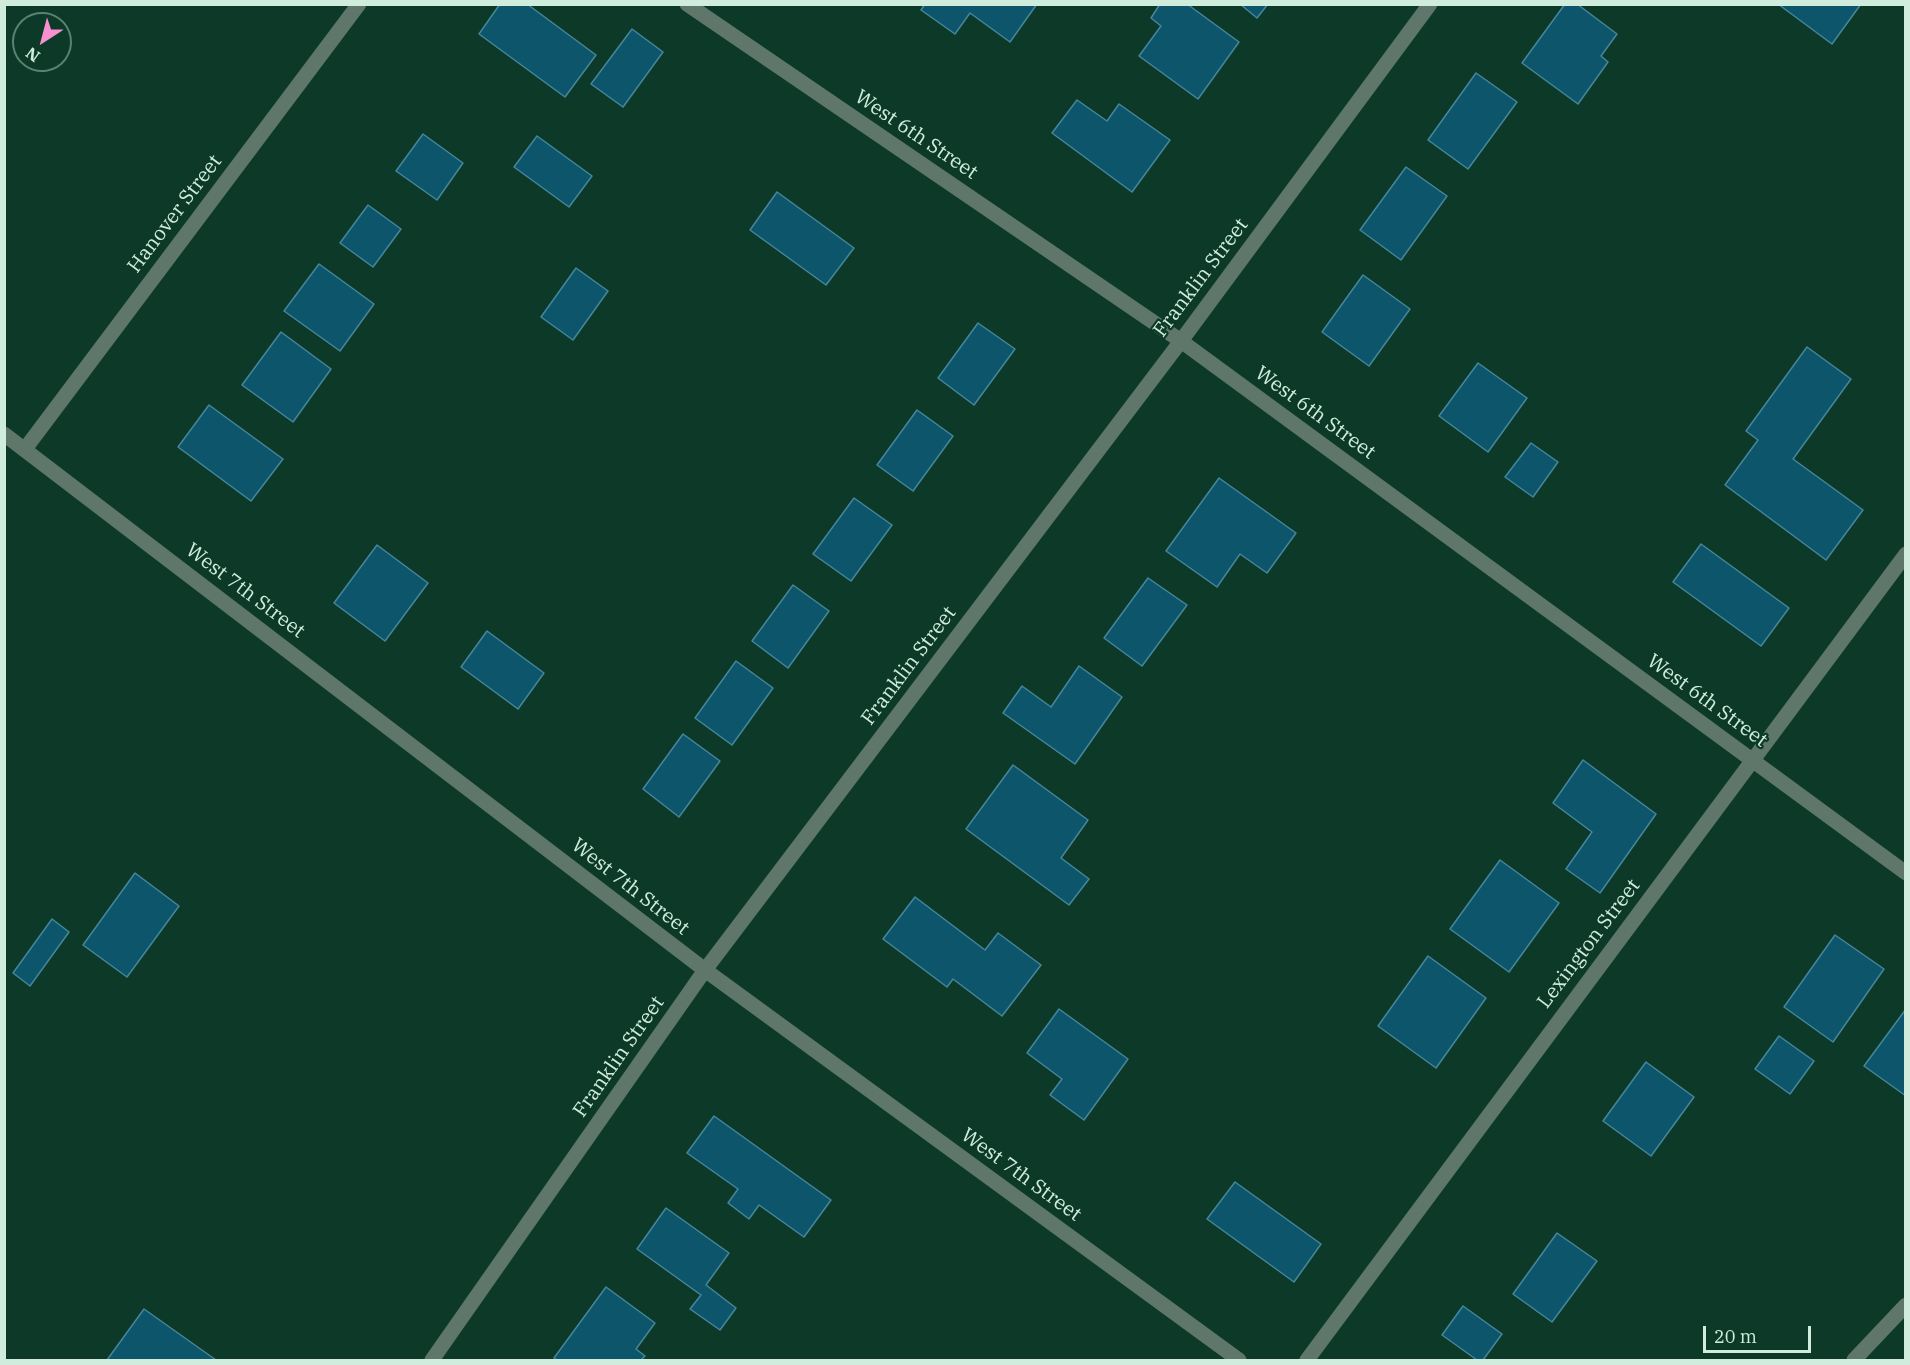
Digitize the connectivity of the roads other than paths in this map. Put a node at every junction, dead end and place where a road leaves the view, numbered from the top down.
1 (359, 4) edge
2 (687, 4) edge
3 (1430, 4) edge
4 (1181, 341) junction
5 (4, 434) edge
6 (25, 449) junction
7 (1905, 554) edge
8 (1752, 760) junction
9 (1905, 873) edge
10 (705, 970) junction
11 (1905, 1305) edge
12 (432, 1360) edge
13 (1239, 1360) edge
14 (1307, 1360) edge
15 (1854, 1360) edge

1 - 6 street, Hanover Street
2 - 4 street, West 6th Street
3 - 4 street, Franklin Street
4 - 8 street, West 6th Street
4 - 10 street, Franklin Street
5 - 6 street, West 7th Street
6 - 10 street, West 7th Street
7 - 8 street, Lexington Street
8 - 9 street, West 6th Street
8 - 14 street, Lexington Street
10 - 12 street, Franklin Street
10 - 13 street, West 7th Street
11 - 15 street

